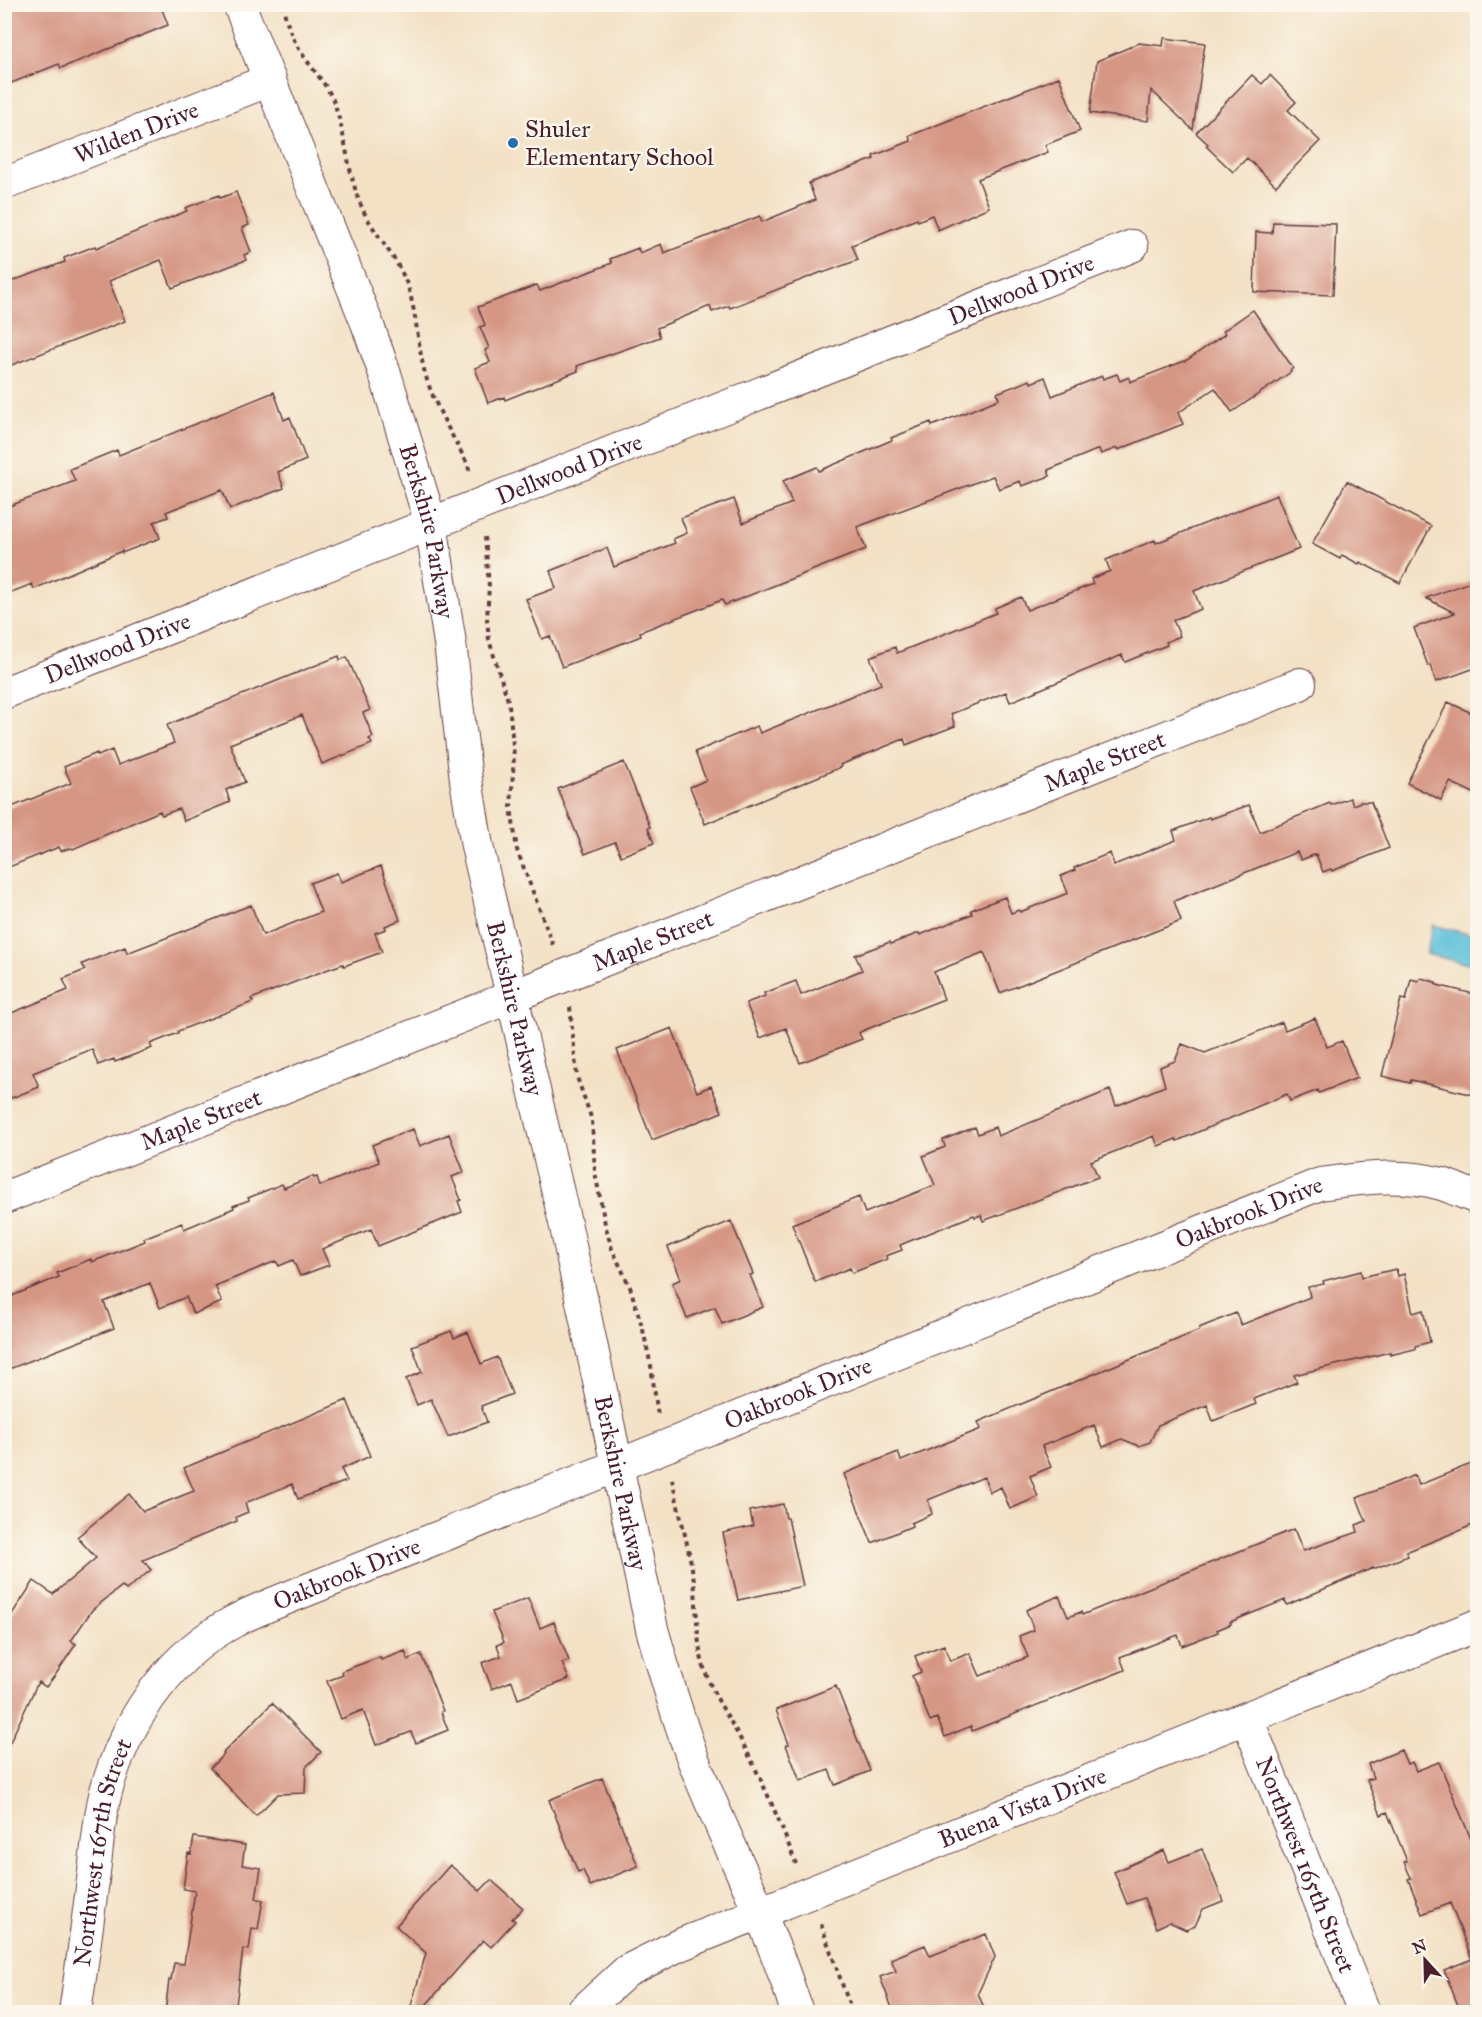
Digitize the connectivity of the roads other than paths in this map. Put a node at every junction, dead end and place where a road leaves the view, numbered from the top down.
1 (239, 4) edge
2 (270, 80) junction
3 (4, 184) edge
4 (1132, 246) dead end
5 (430, 525) junction
6 (1300, 684) dead end
7 (4, 693) edge
8 (512, 997) junction
9 (4, 1198) edge
10 (1478, 1198) edge
11 (617, 1466) junction
12 (1478, 1624) edge
13 (147, 1698) joint
14 (1246, 1718) junction
15 (760, 1912) junction
16 (75, 2013) edge
17 (582, 2013) edge
18 (797, 2013) edge
19 (1364, 2013) edge

1 - 2 street, Berkshire Parkway
2 - 3 street, Wilden Drive
2 - 5 street, Berkshire Parkway
4 - 5 street, Dellwood Drive
5 - 7 street, Dellwood Drive
5 - 8 street, Berkshire Parkway
6 - 8 street, Maple Street
8 - 9 street, Maple Street
8 - 11 street, Berkshire Parkway
10 - 11 street, Oakbrook Drive
11 - 13 street, Oakbrook Drive
11 - 15 street, Berkshire Parkway
12 - 14 street, Buena Vista Drive
13 - 16 street, Northwest 167th Street
14 - 15 street, Buena Vista Drive
14 - 19 street, Northwest 165th Street
15 - 17 street, Buena Vista Drive
15 - 18 street, Berkshire Parkway

